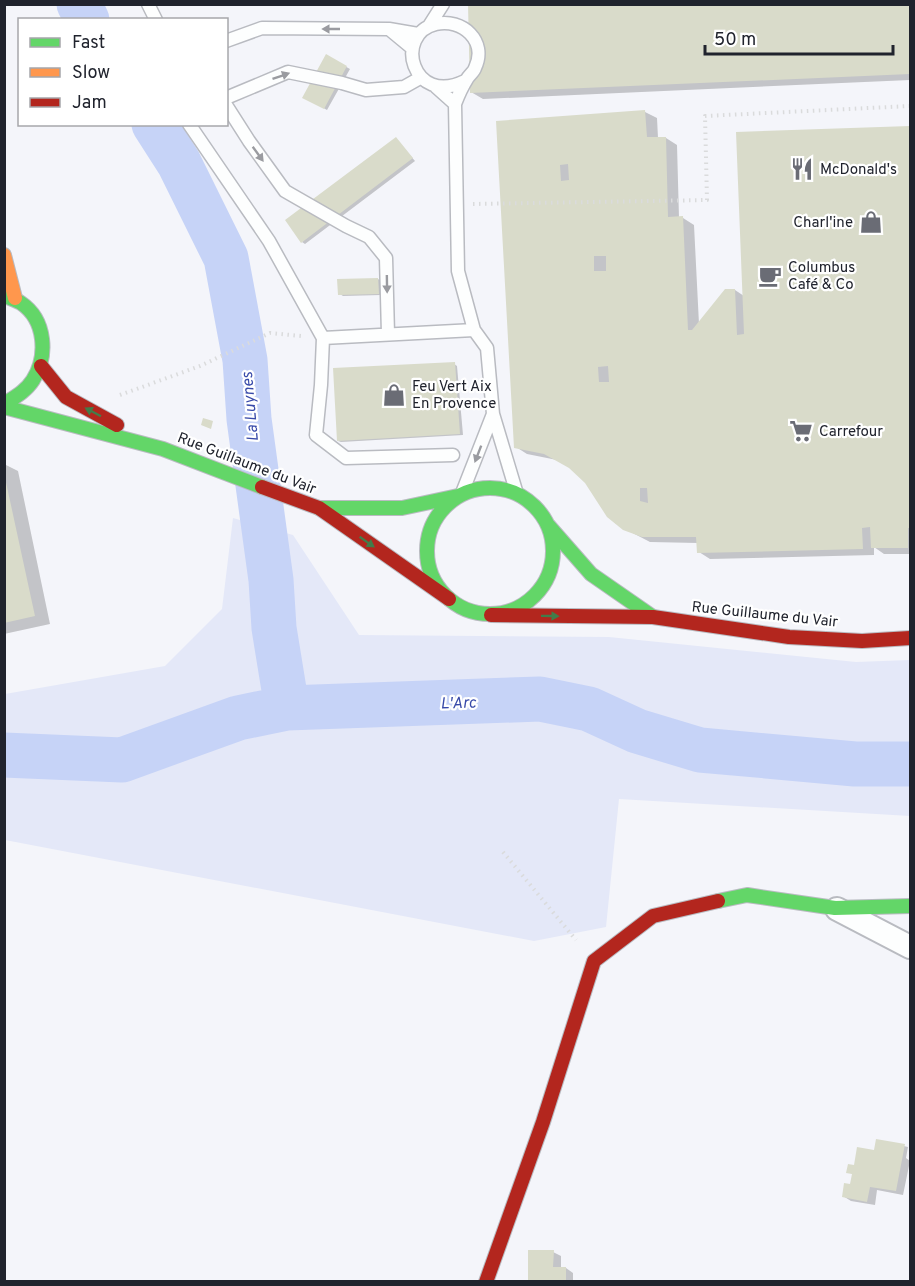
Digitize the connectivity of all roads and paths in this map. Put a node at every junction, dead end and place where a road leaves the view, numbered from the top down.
1 (148, 4) edge
2 (445, 4) edge
3 (155, 18) edge
4 (457, 24) junction
5 (429, 26) junction
6 (389, 29) junction
7 (418, 34) junction
8 (228, 39) edge
9 (412, 48) junction
10 (420, 78) junction
11 (465, 81) junction
12 (436, 87) junction
13 (228, 97) edge
14 (454, 104) junction
15 (910, 106) edge
16 (228, 108) edge
17 (190, 126) edge
18 (457, 205) junction
19 (4, 255) edge
20 (10, 296) edge
21 (474, 330) junction
22 (388, 334) junction
23 (322, 338) junction
24 (41, 366) junction
25 (4, 405) edge
26 (86, 408) junction
27 (493, 414) junction
28 (163, 449) junction
29 (453, 455) dead end
30 (517, 494) junction
31 (460, 495) junction
32 (319, 508) junction
33 (548, 524) junction
34 (449, 599) junction
35 (491, 615) junction
36 (653, 617) junction
37 (910, 638) edge
38 (503, 852) dead end
39 (910, 906) edge
40 (835, 908) junction
41 (910, 947) edge
42 (594, 962) junction
43 (486, 1281) edge

1 - 3 lane
2 - 4 lane
2 - 5 lane
4 - 5 lane
4 - 11 lane
5 - 7 lane
6 - 7 lane
6 -> 8 lane
6 - 9 lane
7 - 9 lane
9 - 10 lane
10 - 12 lane
13 -> 10 lane
11 - 12 lane
11 - 14 lane
12 - 14 lane
14 - 18 lane
15 - 18 path
16 -> 22 lane
17 - 23 lane
18 - 21 lane
19 - 20 main road
20 - 24 main road
21 - 22 lane
21 - 27 lane
22 - 23 lane
23 - 26 path
23 - 29 lane
24 - 25 main road
24 - 26 main road, Rue Guillaume du Vair
25 - 28 main road, Rue Guillaume du Vair
28 -> 26 main road, Rue Guillaume du Vair
27 - 30 lane
27 -> 31 lane
28 - 32 main road, Rue Guillaume du Vair
30 - 31 main road
30 - 33 main road
31 - 32 main road, Rue Guillaume du Vair
31 - 34 main road
32 -> 34 main road, Rue Guillaume du Vair
33 - 35 main road
33 - 36 main road, Rue Guillaume du Vair
34 - 35 main road
35 -> 36 main road, Rue Guillaume du Vair
36 - 37 main road, Rue Guillaume du Vair
38 - 42 path
39 - 40 main road
40 - 41 street
40 - 42 main road
42 - 43 main road

